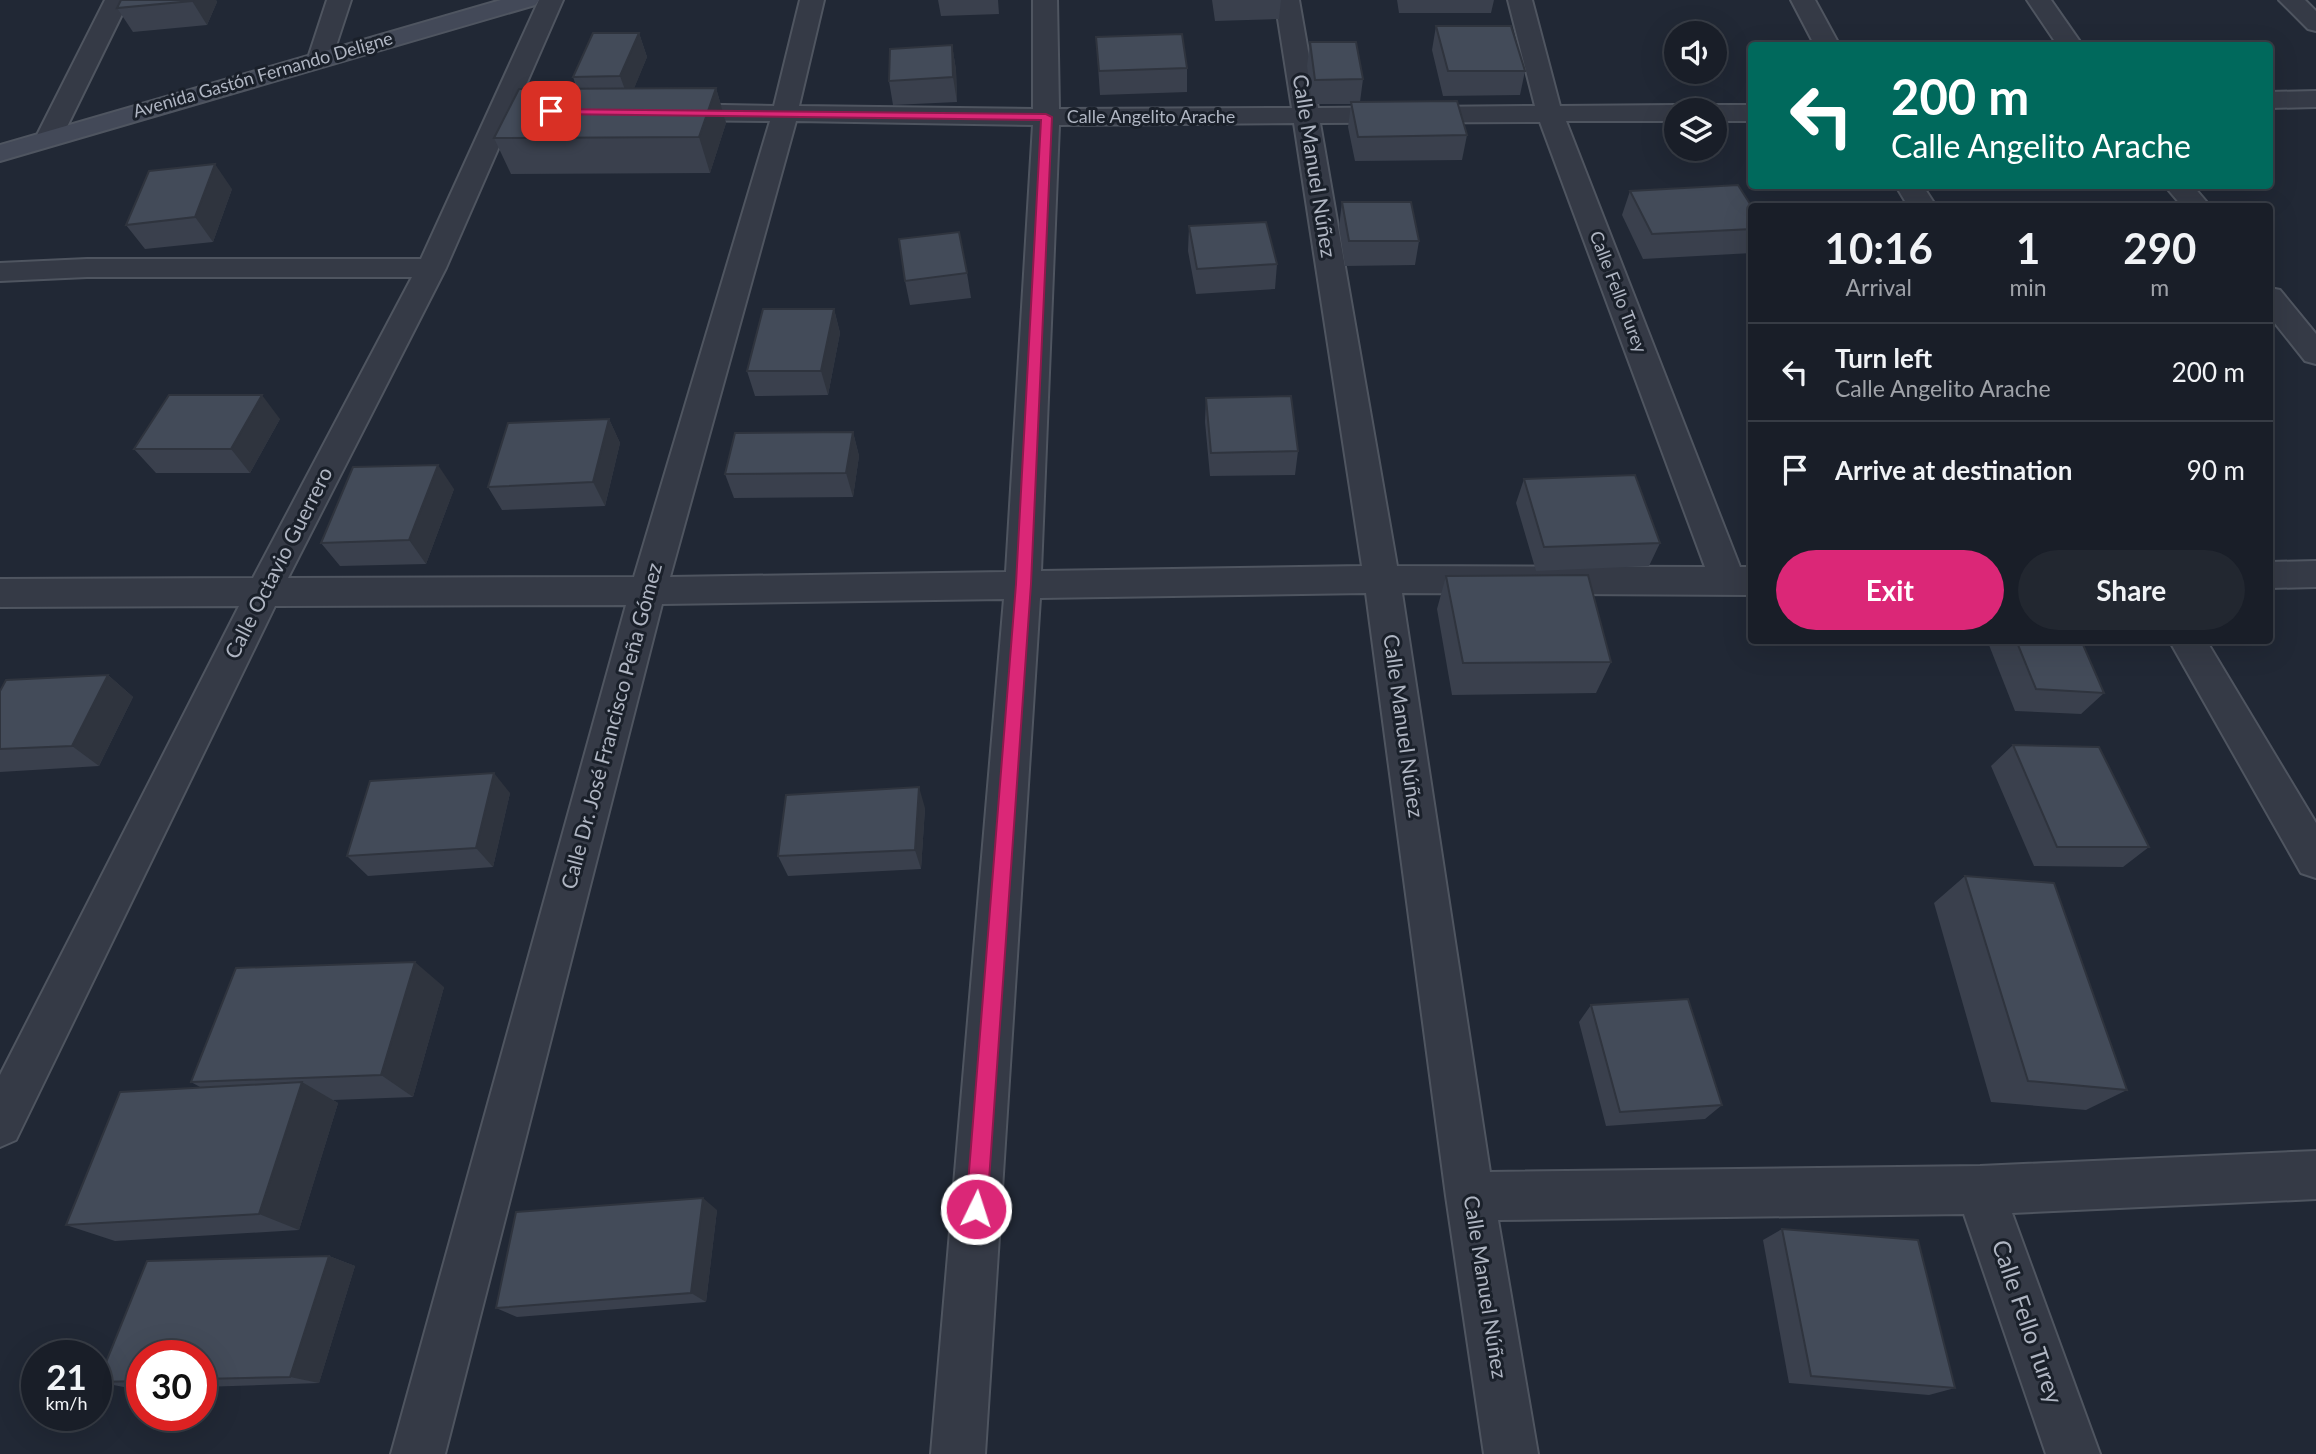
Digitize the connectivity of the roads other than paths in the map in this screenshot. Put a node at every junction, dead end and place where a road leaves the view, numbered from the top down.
1 (117, 0) edge
2 (339, 0) edge
3 (527, 0) edge
4 (551, 0) edge
5 (812, 0) edge
6 (1045, 0) edge
7 (1287, 0) edge
8 (1520, 0) edge
9 (1803, 0) edge
10 (2039, 0) edge
11 (2291, 0) edge
12 (2316, 24) edge
13 (1826, 42) edge
14 (2068, 42) edge
15 (320, 58) junction
16 (2316, 99) edge
17 (2273, 100) edge
18 (649, 112) edge
19 (1549, 112) junction
20 (1664, 113) edge
21 (1727, 113) edge
22 (1748, 113) edge
23 (786, 114) junction
24 (1046, 117) junction
25 (1306, 117) junction
26 (49, 138) junction
27 (0, 153) edge
28 (2182, 189) edge
29 (2193, 203) edge
30 (431, 268) junction
31 (0, 272) edge
32 (2273, 301) edge
33 (2316, 354) edge
34 (2316, 574) edge
35 (2273, 575) edge
36 (1382, 579) junction
37 (1740, 581) edge
38 (1023, 584) junction
39 (648, 591) junction
40 (0, 593) edge
41 (263, 593) junction
42 (2189, 644) edge
43 (2316, 860) edge
44 (0, 1124) edge
45 (2316, 1175) edge
46 (1980, 1190) junction
47 (1470, 1196) junction
48 (418, 1454) edge
49 (958, 1454) edge
50 (1511, 1454) edge
51 (2073, 1454) edge

1 - 26 street
2 - 15 street
3 - 15 street, Avenida Gastón Fernando Deligne
4 - 30 street, Calle Octavio Guerrero
5 - 23 street, Calle Dr. José Francisco Peña Gómez
6 - 24 street
7 - 25 street, Calle Manuel Núñez
8 - 19 street, Calle Fello Turey
9 - 13 street
10 - 14 street
11 - 12 street
15 - 26 street, Avenida Gastón Fernando Deligne
16 - 17 street
18 - 23 street, Calle Angelito Arache
19 - 20 street, Calle Angelito Arache
19 - 25 street, Calle Angelito Arache
19 - 37 street, Calle Fello Turey
21 - 22 street
23 - 24 street, Calle Angelito Arache
23 - 39 street, Calle Dr. José Francisco Peña Gómez
24 - 25 street, Calle Angelito Arache
24 - 38 street
25 - 36 street, Calle Manuel Núñez
26 - 27 street, Avenida Gastón Fernando Deligne
28 - 29 street
30 - 31 street
30 - 41 street, Calle Octavio Guerrero
32 - 33 street
34 - 35 street
36 - 37 street
36 - 38 street
36 - 47 street, Calle Manuel Núñez
38 - 39 street
38 - 49 street
39 - 41 street
39 - 48 street, Calle Dr. José Francisco Peña Gómez
40 - 41 street
41 - 44 street, Calle Octavio Guerrero
42 - 43 street
45 - 46 street
46 - 47 street
46 - 51 street, Calle Fello Turey
47 - 50 street, Calle Manuel Núñez

